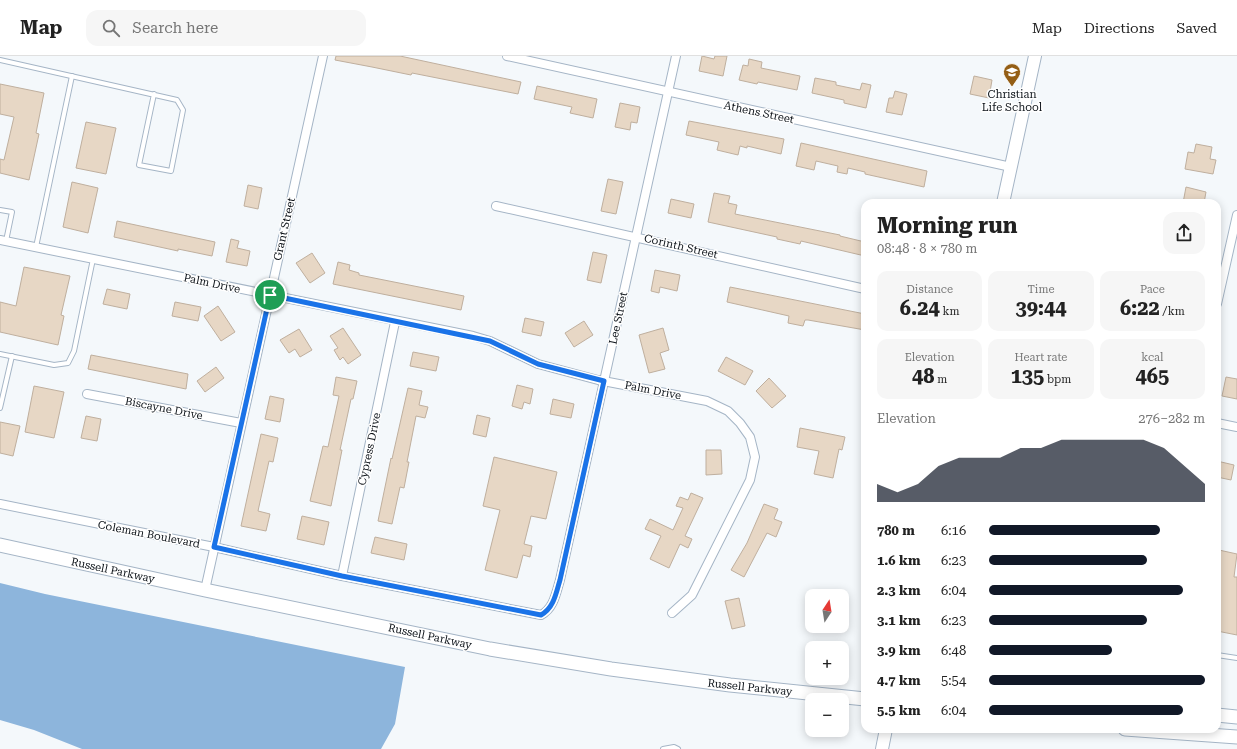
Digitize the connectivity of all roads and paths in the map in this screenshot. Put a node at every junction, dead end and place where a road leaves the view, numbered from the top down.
1 (323, 56) edge
2 (507, 56) edge
3 (676, 56) edge
4 (1035, 56) edge
5 (0, 60) edge
6 (72, 76) junction
7 (668, 92) junction
8 (154, 94) junction
9 (1011, 168) junction
10 (1004, 199) edge
11 (496, 206) dead end
12 (0, 210) edge
13 (1237, 215) edge
14 (636, 236) junction
15 (3, 240) edge
16 (36, 247) junction
17 (94, 259) junction
18 (1221, 279) edge
19 (861, 288) edge
20 (270, 295) junction
21 (395, 322) junction
22 (0, 354) edge
23 (12, 356) junction
24 (604, 381) junction
25 (87, 394) dead end
26 (0, 408) edge
27 (242, 423) junction
28 (1221, 424) edge
29 (1237, 427) edge
30 (0, 504) edge
31 (0, 545) edge
32 (214, 547) junction
33 (342, 576) junction
34 (560, 580) joint
35 (205, 590) junction
36 (672, 613) dead end
37 (1221, 656) edge
38 (1237, 658) edge
39 (861, 699) edge
40 (1221, 715) edge
41 (1237, 717) edge
42 (885, 733) edge
43 (1181, 733) edge
44 (1237, 737) edge
45 (662, 749) edge
46 (678, 749) edge
47 (882, 749) edge

1 - 20 street, Grant Street
2 - 7 street, Athens Street
3 - 7 street, Lee Street
4 - 9 street
5 - 6 lane
6 - 8 lane
6 - 16 lane
7 - 9 street, Athens Street
7 - 14 street, Lee Street
8 - 8 lane
9 - 10 street
11 - 14 street, Corinth Street
12 - 15 lane
13 - 18 street
14 - 19 street, Corinth Street
14 - 24 street, Lee Street
15 - 16 street, Palm Drive
16 - 17 street, Palm Drive
17 - 20 street, Palm Drive
17 - 23 lane
20 - 21 street, Palm Drive
20 - 27 street, Grant Street
21 - 24 street, Palm Drive
21 - 33 street, Cypress Drive
22 - 23 lane
23 - 26 lane
24 - 34 street, Lee Street
24 - 36 street, Palm Drive
25 - 27 street, Biscayne Drive
27 - 32 street, Grant Street
28 - 29 street
30 - 32 street, Coleman Boulevard
31 - 35 main road, Russell Parkway
32 - 33 street, Coleman Boulevard
32 - 35 street, Grant Street
33 - 34 street, Coleman Boulevard
35 - 39 main road, Russell Parkway
37 - 38 lane
40 - 41 main road
42 - 47 street
43 - 44 main road
45 - 46 lane

